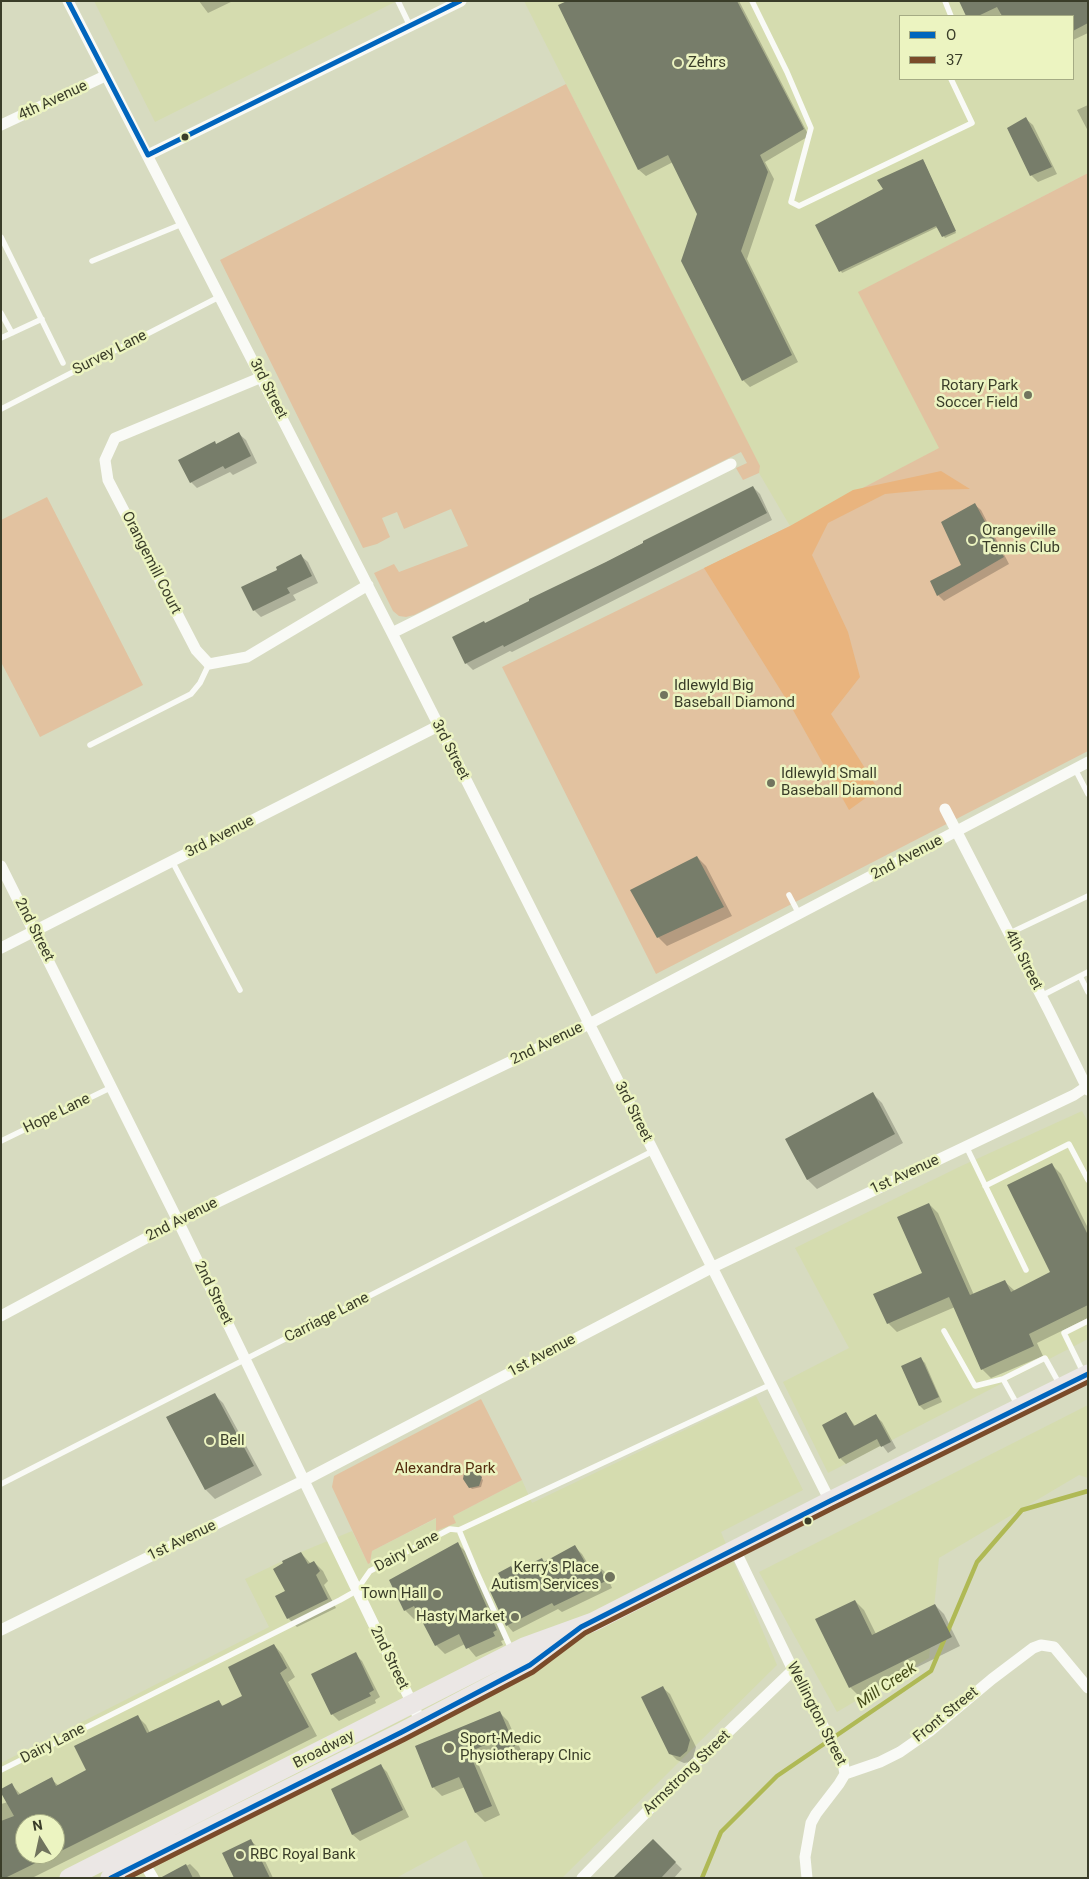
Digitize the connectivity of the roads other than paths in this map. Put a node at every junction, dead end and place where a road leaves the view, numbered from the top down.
1 (68, 1) edge
2 (398, 1) edge
3 (461, 1) edge
4 (752, 1) edge
5 (945, 1) edge
6 (951, 15) edge
7 (410, 27) junction
8 (105, 76) junction
9 (951, 80) edge
10 (1, 125) edge
11 (148, 155) junction
12 (182, 224) junction
13 (1, 237) edge
14 (92, 262) dead end
15 (218, 297) junction
16 (1, 313) edge
17 (42, 319) junction
18 (12, 333) junction
19 (1, 338) edge
20 (63, 364) dead end
21 (262, 378) junction
22 (1, 409) edge
23 (731, 464) dead end
24 (368, 585) junction
25 (392, 633) junction
26 (209, 664) junction
27 (438, 726) junction
28 (90, 745) dead end
29 (1088, 762) edge
30 (1075, 769) junction
31 (1088, 794) edge
32 (945, 809) dead end
33 (958, 831) junction
34 (172, 861) junction
35 (1, 866) edge
36 (789, 895) dead end
37 (1088, 896) edge
38 (799, 914) junction
39 (35, 931) junction
40 (1010, 933) junction
41 (1, 948) edge
42 (1088, 972) edge
43 (1080, 976) junction
44 (240, 990) dead end
45 (1088, 992) edge
46 (1041, 996) junction
47 (589, 1024) junction
48 (112, 1087) junction
49 (1087, 1088) edge
50 (1, 1141) edge
51 (966, 1146) junction
52 (653, 1151) junction
53 (1088, 1180) edge
54 (985, 1186) junction
55 (178, 1222) junction
56 (711, 1268) junction
57 (1026, 1270) dead end
58 (1, 1316) edge
59 (1088, 1321) edge
60 (944, 1331) dead end
61 (245, 1360) junction
62 (1086, 1375) edge
63 (1003, 1380) junction
64 (772, 1384) junction
65 (1061, 1387) junction
66 (1019, 1408) junction
67 (303, 1481) junction
68 (1, 1484) edge
69 (830, 1501) junction
70 (459, 1530) junction
71 (735, 1550) junction
72 (356, 1591) junction
73 (581, 1627) junction
74 (1, 1630) edge
75 (513, 1652) junction
76 (793, 1670) junction
77 (1088, 1688) edge
78 (412, 1705) junction
79 (421, 1722) junction
80 (1, 1770) edge
81 (845, 1774) junction
82 (134, 1844) junction
83 (143, 1861) junction
84 (69, 1878) edge
85 (110, 1878) edge
86 (153, 1878) edge
87 (582, 1878) edge
88 (807, 1878) edge

1 - 8 street, 3rd Street
2 - 7 lane
3 - 7 street
4 - 9 lane
5 - 6 lane
7 - 11 street
8 - 10 street, 4th Avenue
8 - 11 street, 3rd Street
11 - 12 street, 3rd Street
12 - 14 lane
12 - 15 street, 3rd Street
13 - 17 lane
15 - 21 street, 3rd Street
15 - 22 lane, Survey Lane
16 - 18 lane
17 - 18 lane
17 - 20 lane
18 - 19 lane
21 - 24 street, 3rd Street
21 - 26 street, Orangemill Court
23 - 25 street
24 - 25 street, 3rd Street
24 - 26 street
25 - 27 street, 3rd Street
26 - 28 lane
27 - 34 street, 3rd Avenue
27 - 47 street, 3rd Street
29 - 30 street, 2nd Avenue
30 - 31 lane
30 - 33 street, 2nd Avenue
32 - 33 street, 4th Street
33 - 38 street, 2nd Avenue
33 - 40 street, 4th Street
34 - 39 street, 3rd Avenue
34 - 44 lane
35 - 39 street, 2nd Street
36 - 38 lane
37 - 40 lane
38 - 47 street, 2nd Avenue
39 - 41 street, 3rd Avenue
39 - 48 street, 2nd Street
40 - 46 street, 4th Street
42 - 43 lane
43 - 45 lane
43 - 46 lane
46 - 49 street, 4th Street
47 - 52 street, 3rd Street
47 - 55 street, 2nd Avenue
48 - 50 lane, Hope Lane
48 - 55 street, 2nd Street
49 - 51 street, 1st Avenue
51 - 54 lane
51 - 56 street, 1st Avenue
52 - 56 street, 3rd Street
52 - 61 lane, Carriage Lane
53 - 54 lane
54 - 57 lane
55 - 58 street, 2nd Avenue
55 - 61 street, 2nd Street
56 - 64 street, 3rd Street
56 - 67 street, 1st Avenue
59 - 62 lane
60 - 63 lane
61 - 67 street, 2nd Street
61 - 68 lane, Carriage Lane
62 - 65 main road, Broadway
63 - 65 lane
63 - 66 lane
64 - 69 street, 3rd Street
64 - 70 lane, Dairy Lane
65 - 66 main road, Broadway
66 - 69 main road, Broadway
67 - 72 street, 2nd Street
67 - 74 street, 1st Avenue
69 - 71 main road, Broadway
70 - 72 lane, Dairy Lane
70 - 75 lane
71 - 73 main road, Broadway
71 - 76 street, Wellington Street
72 - 78 street, 2nd Street
72 - 80 lane, Dairy Lane
73 - 75 main road, Broadway
73 - 79 main road, Broadway
75 - 78 main road, Broadway
76 - 81 street, Wellington Street
76 - 87 street, Armstrong Street
77 - 81 street, Front Street
78 - 79 street, 2nd Street
78 - 82 main road, Broadway
79 - 83 main road, Broadway
81 - 88 street, Wellington Street
82 - 83 street
82 - 84 main road, Broadway
83 - 85 main road, Broadway
83 - 86 street

